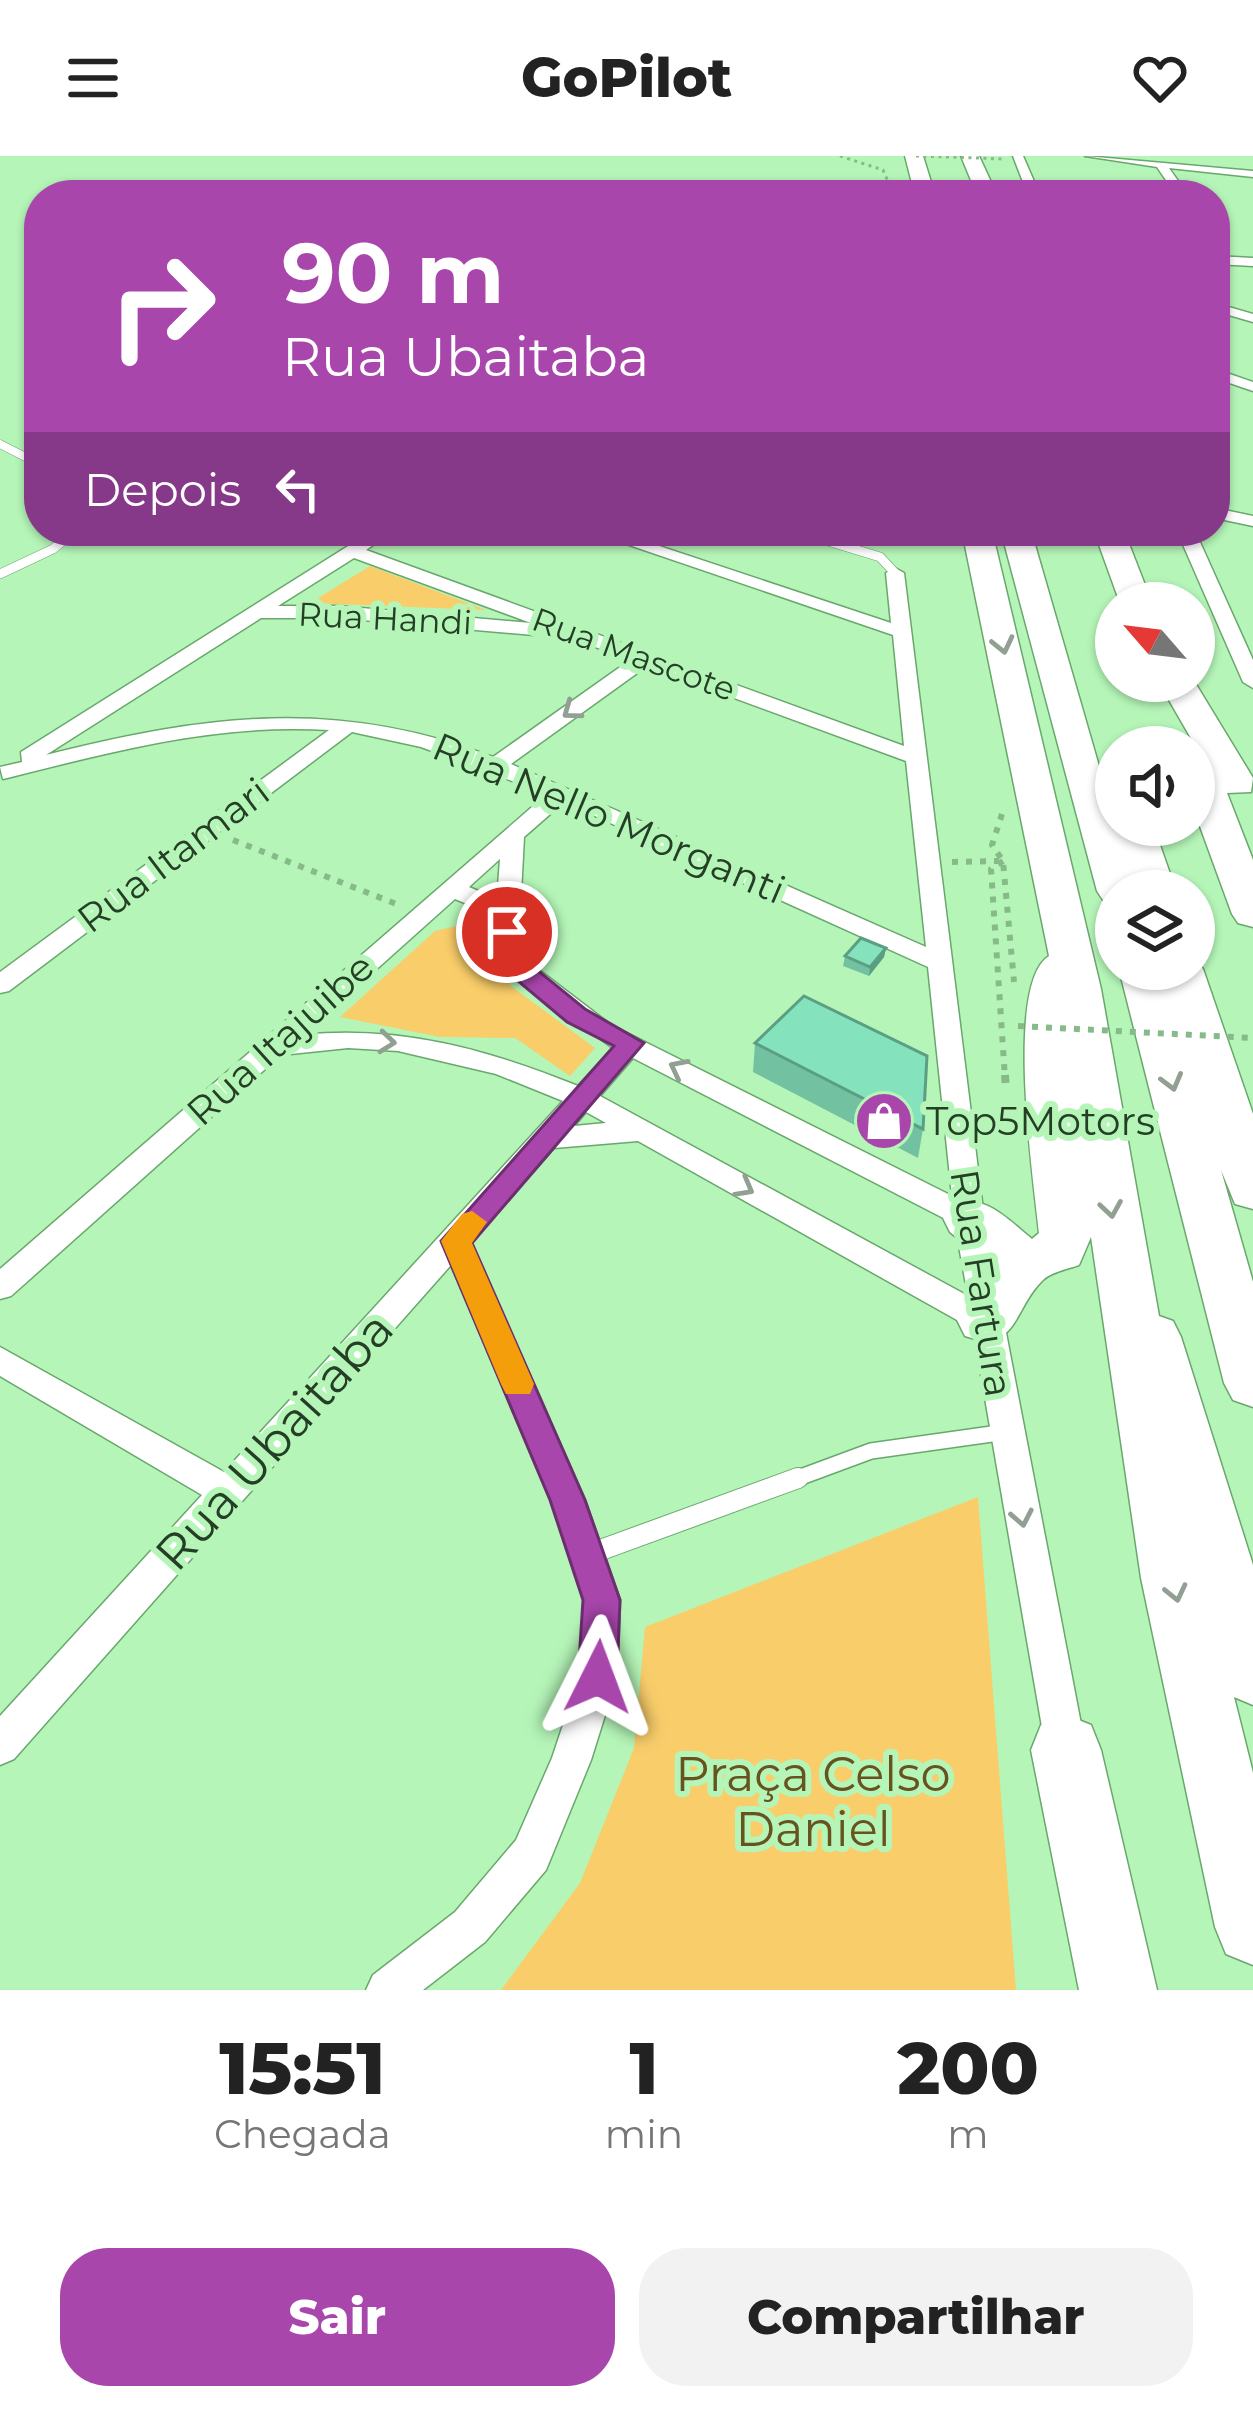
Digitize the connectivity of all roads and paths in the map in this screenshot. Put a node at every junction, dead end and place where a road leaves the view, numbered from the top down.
1 (834, 156) edge
2 (915, 156) edge
3 (1090, 156) edge
4 (841, 157) edge
5 (1005, 157) edge
6 (1160, 164) junction
7 (1253, 174) edge
8 (887, 180) edge
9 (1171, 180) edge
10 (56, 546) edge
11 (359, 546) edge
12 (642, 546) edge
13 (846, 546) edge
14 (980, 546) edge
15 (1020, 546) edge
16 (1052, 546) edge
17 (1115, 546) edge
18 (1193, 546) edge
19 (351, 551) junction
20 (896, 573) joint
21 (0, 574) edge
22 (1128, 582) edge
23 (256, 612) junction
24 (898, 631) junction
25 (586, 636) junction
26 (644, 658) junction
27 (1253, 682) edge
28 (1188, 702) edge
29 (103, 711) junction
30 (347, 726) junction
31 (1103, 726) edge
32 (128, 741) junction
33 (918, 758) junction
34 (498, 763) junction
35 (1, 774) edge
36 (561, 793) junction
37 (1215, 814) edge
38 (1253, 821) edge
39 (207, 830) junction
40 (513, 834) junction
41 (1003, 861) junction
42 (927, 863) junction
43 (1112, 870) edge
44 (450, 888) junction
45 (510, 913) junction
46 (421, 914) junction
47 (1253, 914) edge
48 (1064, 928) junction
49 (936, 961) junction
50 (0, 985) edge
51 (1147, 990) edge
52 (1187, 990) edge
53 (1016, 1002) dead end
54 (1018, 1026) dead end
55 (1253, 1038) edge
56 (631, 1043) junction
57 (270, 1048) junction
58 (582, 1099) junction
59 (1008, 1102) dead end
60 (641, 1131) junction
61 (547, 1138) junction
62 (1253, 1190) edge
63 (969, 1218) junction
64 (456, 1241) junction
65 (1025, 1263) junction
66 (0, 1287) edge
67 (1124, 1293) junction
68 (985, 1321) junction
69 (0, 1360) edge
70 (1253, 1383) edge
71 (1006, 1432) junction
72 (227, 1492) junction
73 (587, 1555) junction
74 (1253, 1672) edge
75 (0, 1744) edge
76 (1066, 1750) junction
77 (1253, 1927) edge
78 (388, 1990) edge
79 (1092, 1990) edge
80 (1118, 1990) edge

1 - 4 path
2 - 5 path, bridge
3 - 6 street
4 - 8 path
6 - 7 street
6 - 9 street
10 - 21 lane
11 - 19 street
12 - 24 street
13 - 20 lane
14 -> 48 highway
15 - 43 highway
16 - 31 highway
17 - 22 highway
18 - 27 street
19 - 23 street
19 - 25 street, Rua Mascote
20 - 24 street, Rua Fartura
23 - 25 street, Rua Handi
23 - 29 street
24 - 33 street, Rua Fartura
25 - 26 street, Rua Mascote
26 - 33 street, Rua Mascote
26 -> 34 street
28 - 38 highway
29 - 32 street
29 - 35 street
30 - 32 street, Rua Nello Morganti
30 - 34 street, Rua Nello Morganti
30 - 39 street, Rua Itamari
32 - 35 street, Rua Nello Morganti
33 - 42 street, Rua Fartura
34 - 36 street, Rua Nello Morganti
36 - 40 street, Rua Itajuibe
36 - 49 street, Rua Nello Morganti
37 - 47 highway
39 - 46 path
39 - 50 street, Rua Itamari
40 - 44 street, Rua Itajuibe
40 - 45 street
41 - 42 path
41 - 53 path
41 - 59 path
42 - 49 street, Rua Fartura
44 - 45 street
44 - 46 street, Rua Itajuibe
45 - 56 street
46 - 57 street, Rua Itajuibe
48 - 65 highway
48 -> 67 highway
49 - 63 street, Rua Fartura
51 -> 70 highway
52 - 62 highway
54 - 55 path, bridge
56 - 58 street, Rua Ubaitaba
63 -> 56 street
57 -> 58 street
57 - 66 street, Rua Itajuibe
58 - 60 street
58 - 61 street, Rua Ubaitaba
60 - 61 street
60 -> 68 street
61 - 64 street, Rua Ubaitaba
63 - 65 highway
63 - 68 street, Rua Fartura
64 - 72 street, Rua Ubaitaba
64 - 73 street
65 - 68 highway
67 - 74 highway
67 -> 77 highway
68 - 71 street, Rua Fartura
69 - 72 street
71 - 73 lane
71 -> 76 street, Rua Fartura
72 - 75 street, Rua Ubaitaba
73 - 78 street
76 - 79 street, Rua Fartura
76 - 80 highway

